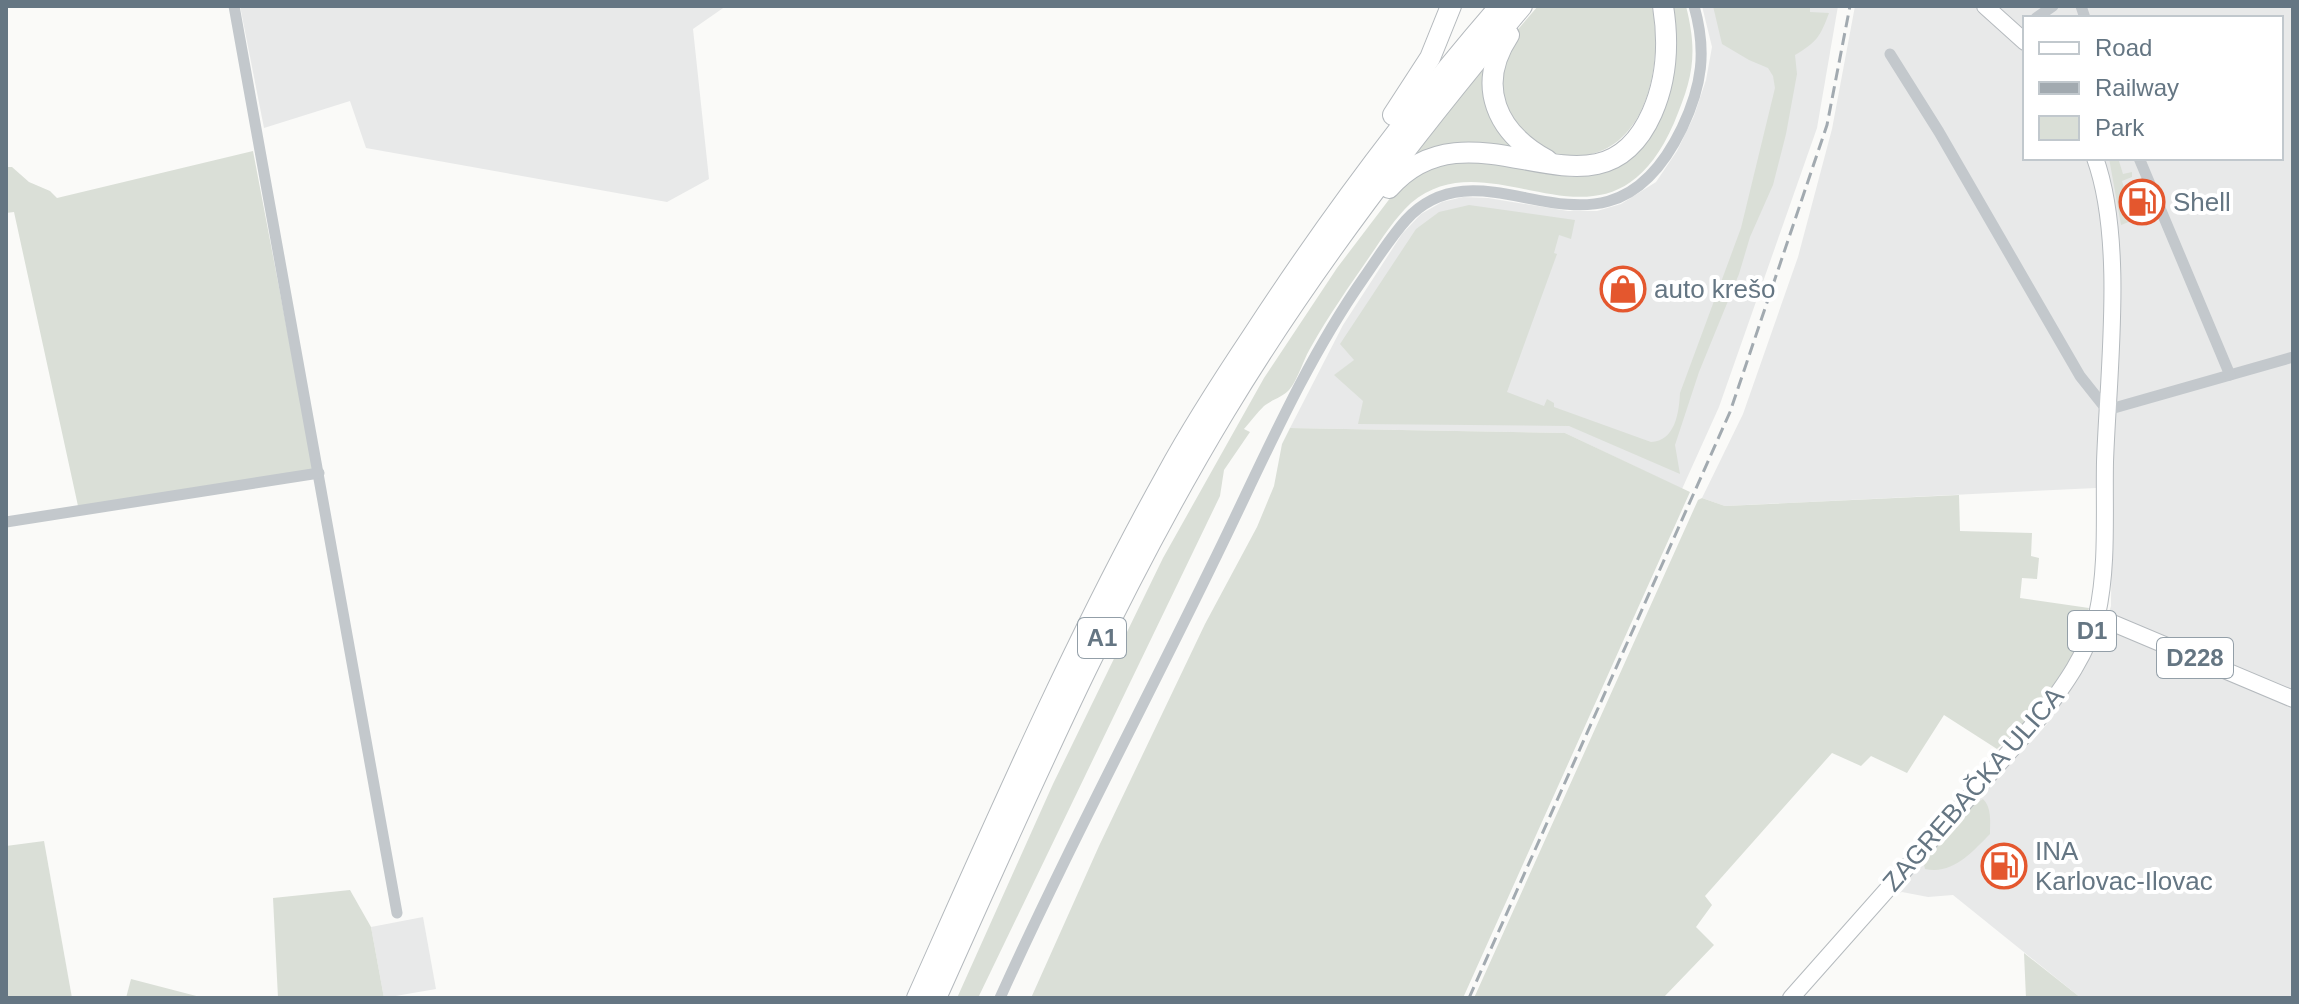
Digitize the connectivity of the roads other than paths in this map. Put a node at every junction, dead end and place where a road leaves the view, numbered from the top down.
1 (234, 6) edge
2 (1451, 6) edge
3 (1500, 6) edge
4 (1524, 6) edge
5 (1663, 6) edge
6 (1694, 6) edge
7 (1985, 6) edge
8 (2022, 33) edge
9 (1890, 54) dead end
10 (2096, 160) edge
11 (2140, 160) edge
12 (1558, 166) junction
13 (1313, 243) junction
14 (1309, 280) junction
15 (2293, 357) edge
16 (2230, 375) junction
17 (2107, 410) junction
18 (319, 473) junction
19 (6, 522) edge
20 (2096, 616) junction
21 (2293, 699) edge
22 (397, 913) dead end
23 (917, 998) edge
24 (936, 998) edge
25 (1000, 998) edge
26 (1791, 998) edge

1 - 18 street
2 - 13 highway
3 - 13 highway, A1
4 - 12 highway
4 - 14 highway, A1
5 - 12 highway
6 - 25 street
7 - 8 main road
9 - 17 street
10 - 17 main road, ZAGREBAČKA ULICA / D1
11 - 16 street
12 - 14 highway
13 - 23 highway, A1
14 - 24 highway, A1
15 - 16 street
16 - 17 street
17 - 20 main road, ZAGREBAČKA ULICA / D1
18 - 19 street
18 - 22 street
20 - 21 main road, D228
20 - 26 main road, ZAGREBAČKA ULICA / D1

